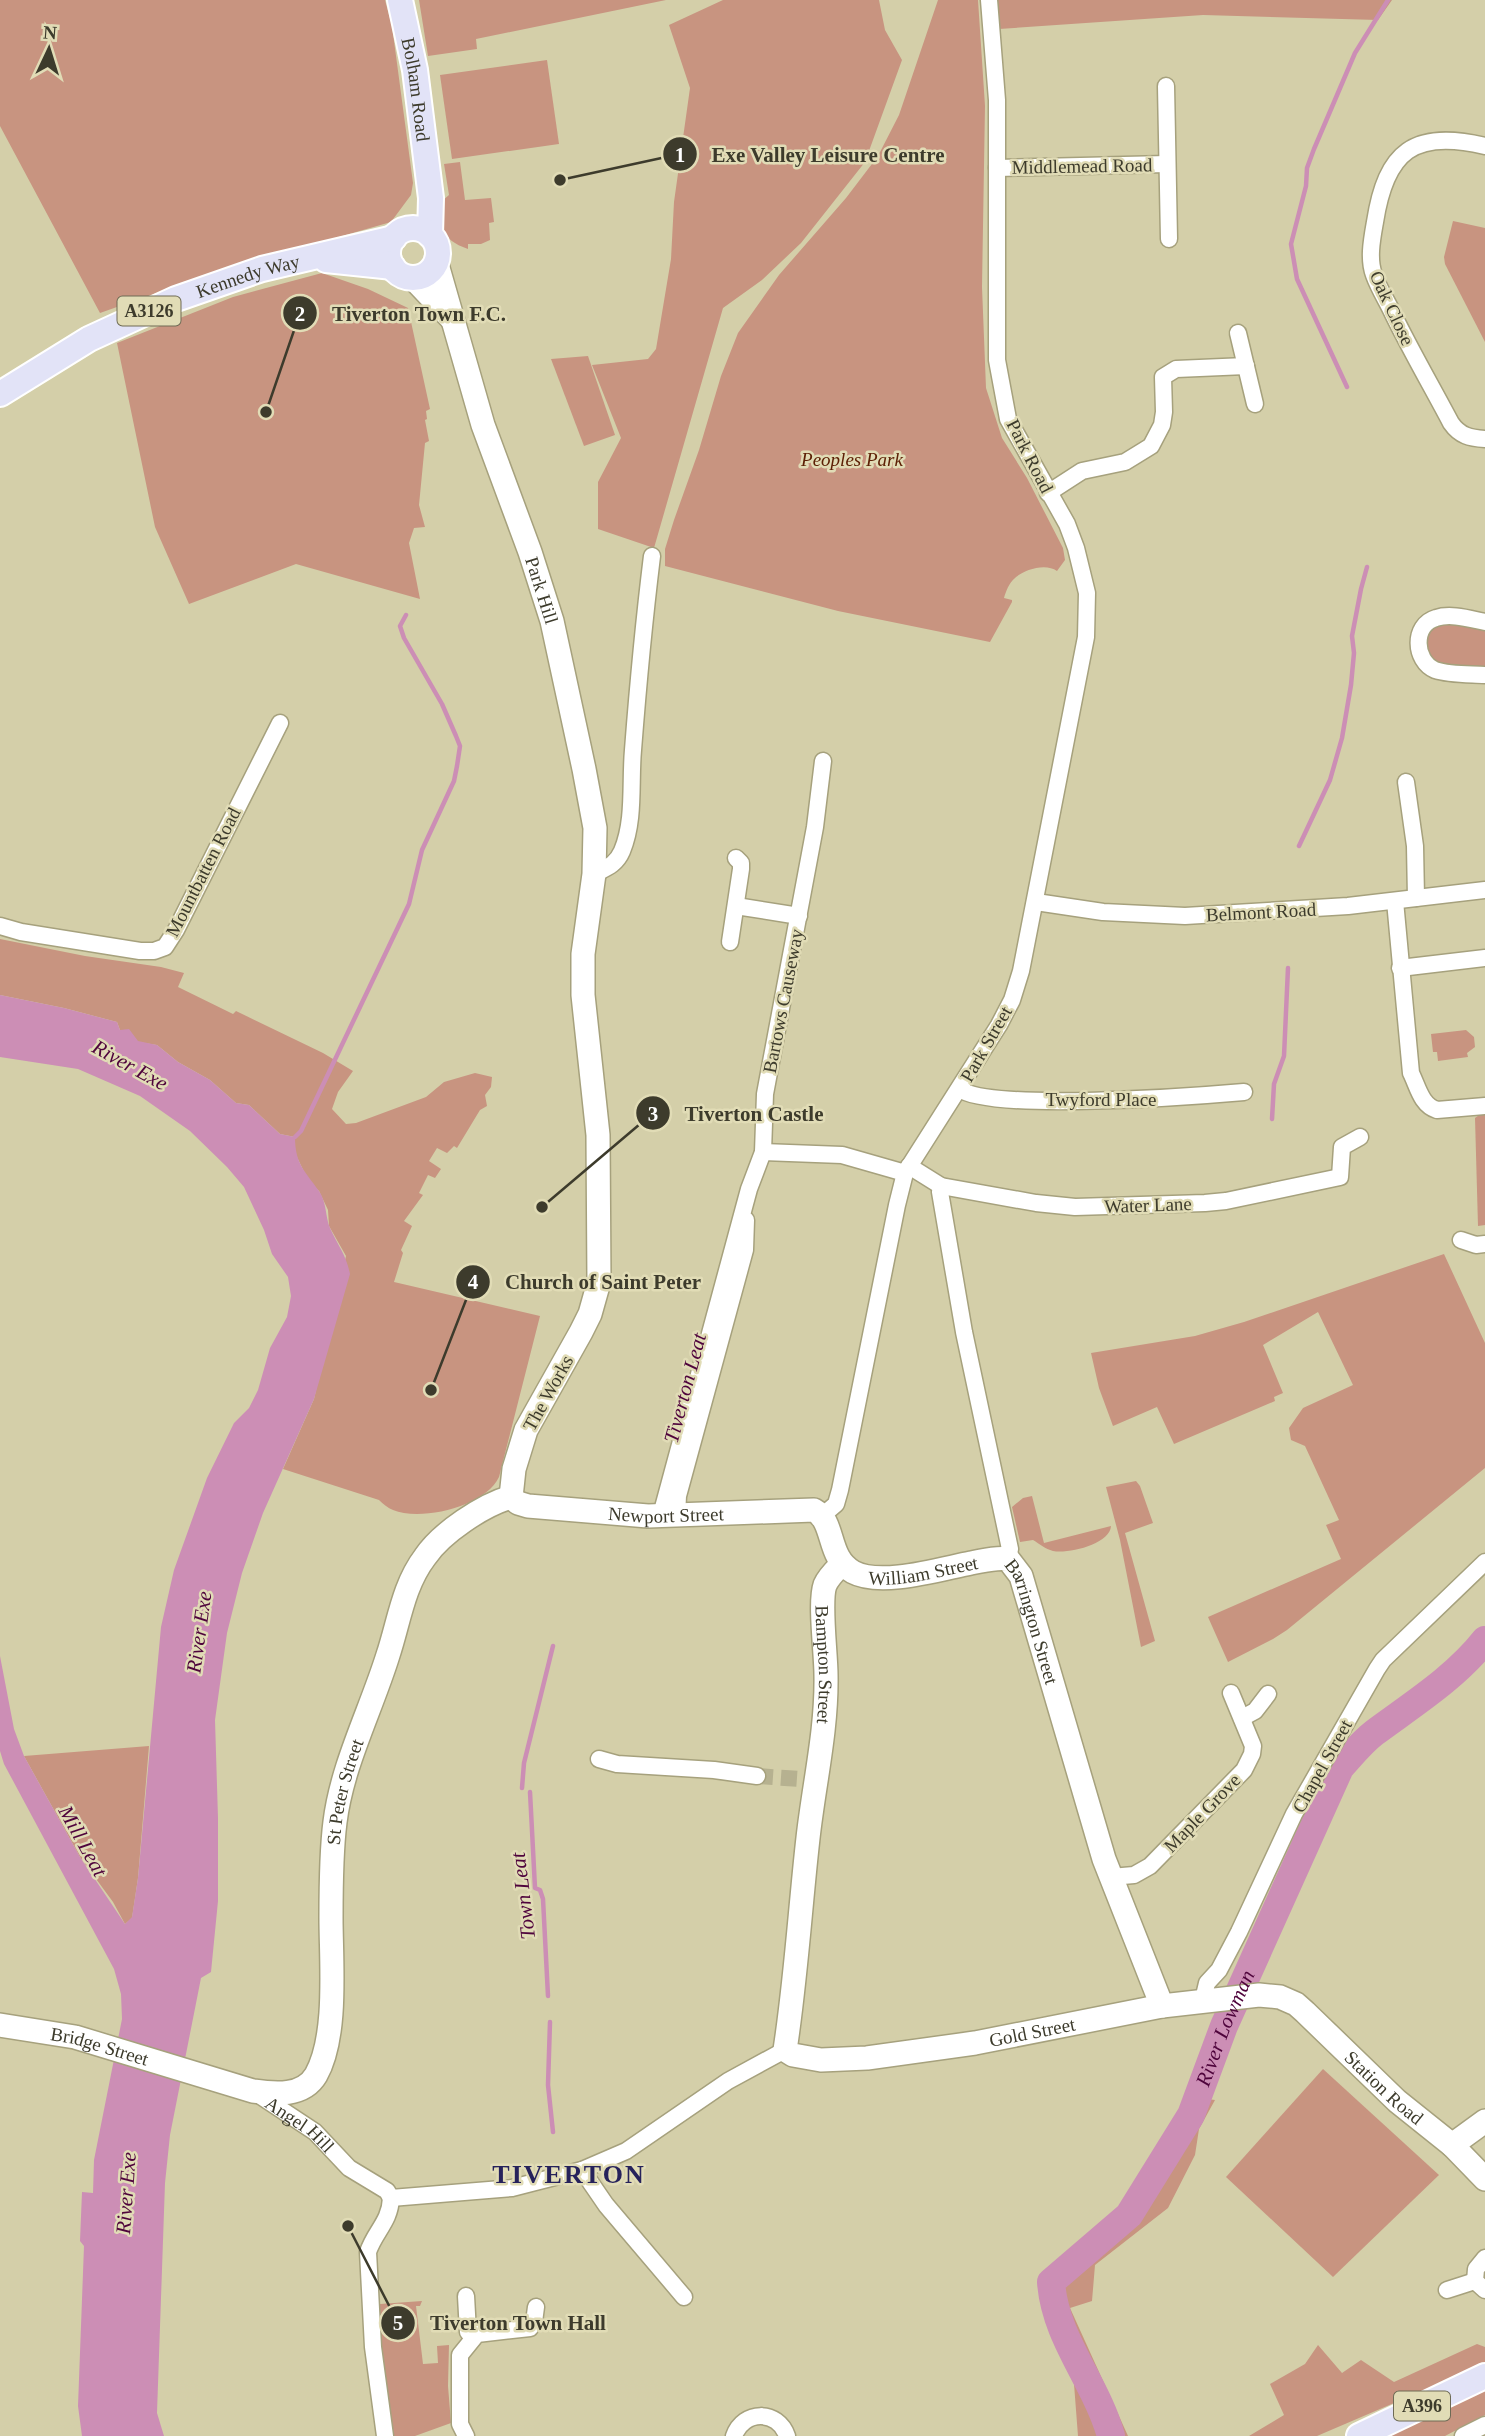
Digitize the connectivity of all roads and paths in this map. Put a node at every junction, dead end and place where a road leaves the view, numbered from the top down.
1 (400, 0) edge
2 (989, 0) edge
3 (1166, 86) dead end
4 (1485, 146) edge
5 (1167, 164) junction
6 (997, 168) junction
7 (410, 234) junction
8 (1169, 240) dead end
9 (312, 258) junction
10 (436, 261) junction
11 (403, 272) junction
12 (451, 318) junction
13 (1238, 333) dead end
14 (1246, 366) junction
15 (0, 394) edge
16 (1255, 404) dead end
17 (1485, 439) edge
18 (1048, 493) junction
19 (652, 556) dead end
20 (1485, 622) edge
21 (1485, 675) edge
22 (280, 723) dead end
23 (823, 761) dead end
24 (1406, 782) dead end
25 (736, 858) dead end
26 (594, 874) junction
27 (1485, 890) edge
28 (1416, 898) junction
29 (1395, 901) junction
30 (1036, 902) junction
31 (736, 906) junction
32 (799, 916) junction
33 (0, 926) edge
34 (730, 942) dead end
35 (1485, 958) edge
36 (1400, 968) junction
37 (960, 1089) junction
38 (1244, 1092) dead end
39 (1485, 1107) edge
40 (1360, 1137) dead end
41 (763, 1152) junction
42 (907, 1170) junction
43 (942, 1186) junction
44 (1461, 1240) dead end
45 (1485, 1244) edge
46 (581, 1332) joint
47 (511, 1497) junction
48 (669, 1515) junction
49 (822, 1516) junction
50 (1009, 1559) junction
51 (1485, 1562) edge
52 (842, 1564) junction
53 (1231, 1693) dead end
54 (1268, 1694) dead end
55 (1242, 1718) junction
56 (599, 1759) dead end
57 (757, 1776) tunnel mouth
58 (1111, 1877) junction
59 (1269, 1996) joint
60 (1213, 1999) junction
61 (1162, 2006) junction
62 (0, 2025) edge
63 (785, 2050) junction
64 (196, 2072) joint
65 (253, 2091) junction
66 (1485, 2120) edge
67 (1452, 2145) junction
68 (582, 2171) junction
69 (1485, 2179) edge
70 (391, 2198) junction
71 (1485, 2258) edge
72 (1480, 2286) edge
73 (1447, 2290) dead end
74 (466, 2297) dead end
75 (684, 2297) dead end
76 (536, 2307) dead end
77 (473, 2338) junction
78 (1485, 2376) edge
79 (1485, 2425) edge
80 (788, 2435) edge
81 (385, 2436) edge
82 (466, 2436) edge
83 (734, 2436) edge
84 (1359, 2436) edge
85 (1463, 2436) edge

1 - 7 main road, Bolham Road
2 - 6 street, Park Road
3 - 5 street, Middlemead Road
4 - 17 street, Oak Close
5 - 6 street, Middlemead Road
5 - 8 street, Middlemead Road
6 - 18 street, Park Road
7 - 9 main road, Kennedy Way / A3126
7 - 10 main road
7 - 11 main road
9 - 11 main road, Kennedy Way / A3126
9 - 15 main road, Kennedy Way / A3126
10 - 11 main road
10 - 12 street, Park Hill
11 - 12 street, Park Hill
12 - 26 street, Park Hill
13 - 14 street
14 - 16 street
14 - 18 street
18 - 30 street, Park Road
19 - 26 street
20 - 21 street
22 - 33 street, Mountbatten Road
23 - 32 street, Bartows Causeway
24 - 28 street
25 - 31 street
26 - 46 street, Park Hill
27 - 28 street, Belmont Road
28 - 29 street, Belmont Road
29 - 30 street, Belmont Road
29 - 36 street
30 - 37 street, Park Street
31 - 32 street
31 - 34 street
32 - 41 street, Bartows Causeway
35 - 36 street
36 - 39 street
37 - 38 street, Twyford Place
37 - 42 street, Park Street
40 - 43 street, Water Lane
41 - 42 street, Water Lane
41 - 48 street, Bartows Causeway
42 - 43 street, Water Lane
42 - 49 street
43 - 50 street, Barrington Street
44 - 45 street
46 - 47 street, The Works
47 - 48 street, Newport Street
47 - 65 street, St Peter Street
48 - 49 street, Newport Street
49 - 52 street
50 - 52 street, William Street
50 - 58 street, Barrington Street
51 - 60 street, Chapel Street
52 - 63 street, Bampton Street
53 - 55 street, Maple Grove
54 - 55 street
55 - 58 street, Maple Grove
56 - 57 street
58 - 61 street, Barrington Street
59 - 60 street, Gold Street
59 - 67 street, Station Road
60 - 61 street, Gold Street
61 - 63 street, Gold Street
62 - 64 street, Bridge Street
63 - 68 street
64 - 65 street, Angel Hill
65 - 70 street, Angel Hill
66 - 67 street
67 - 69 street, Station Road
68 - 70 street
68 - 75 street
70 - 81 street
71 - 72 street
72 - 73 street
74 - 77 street
76 - 77 street
77 - 82 street
78 - 84 main road, A396
79 - 85 street
80 - 83 street

